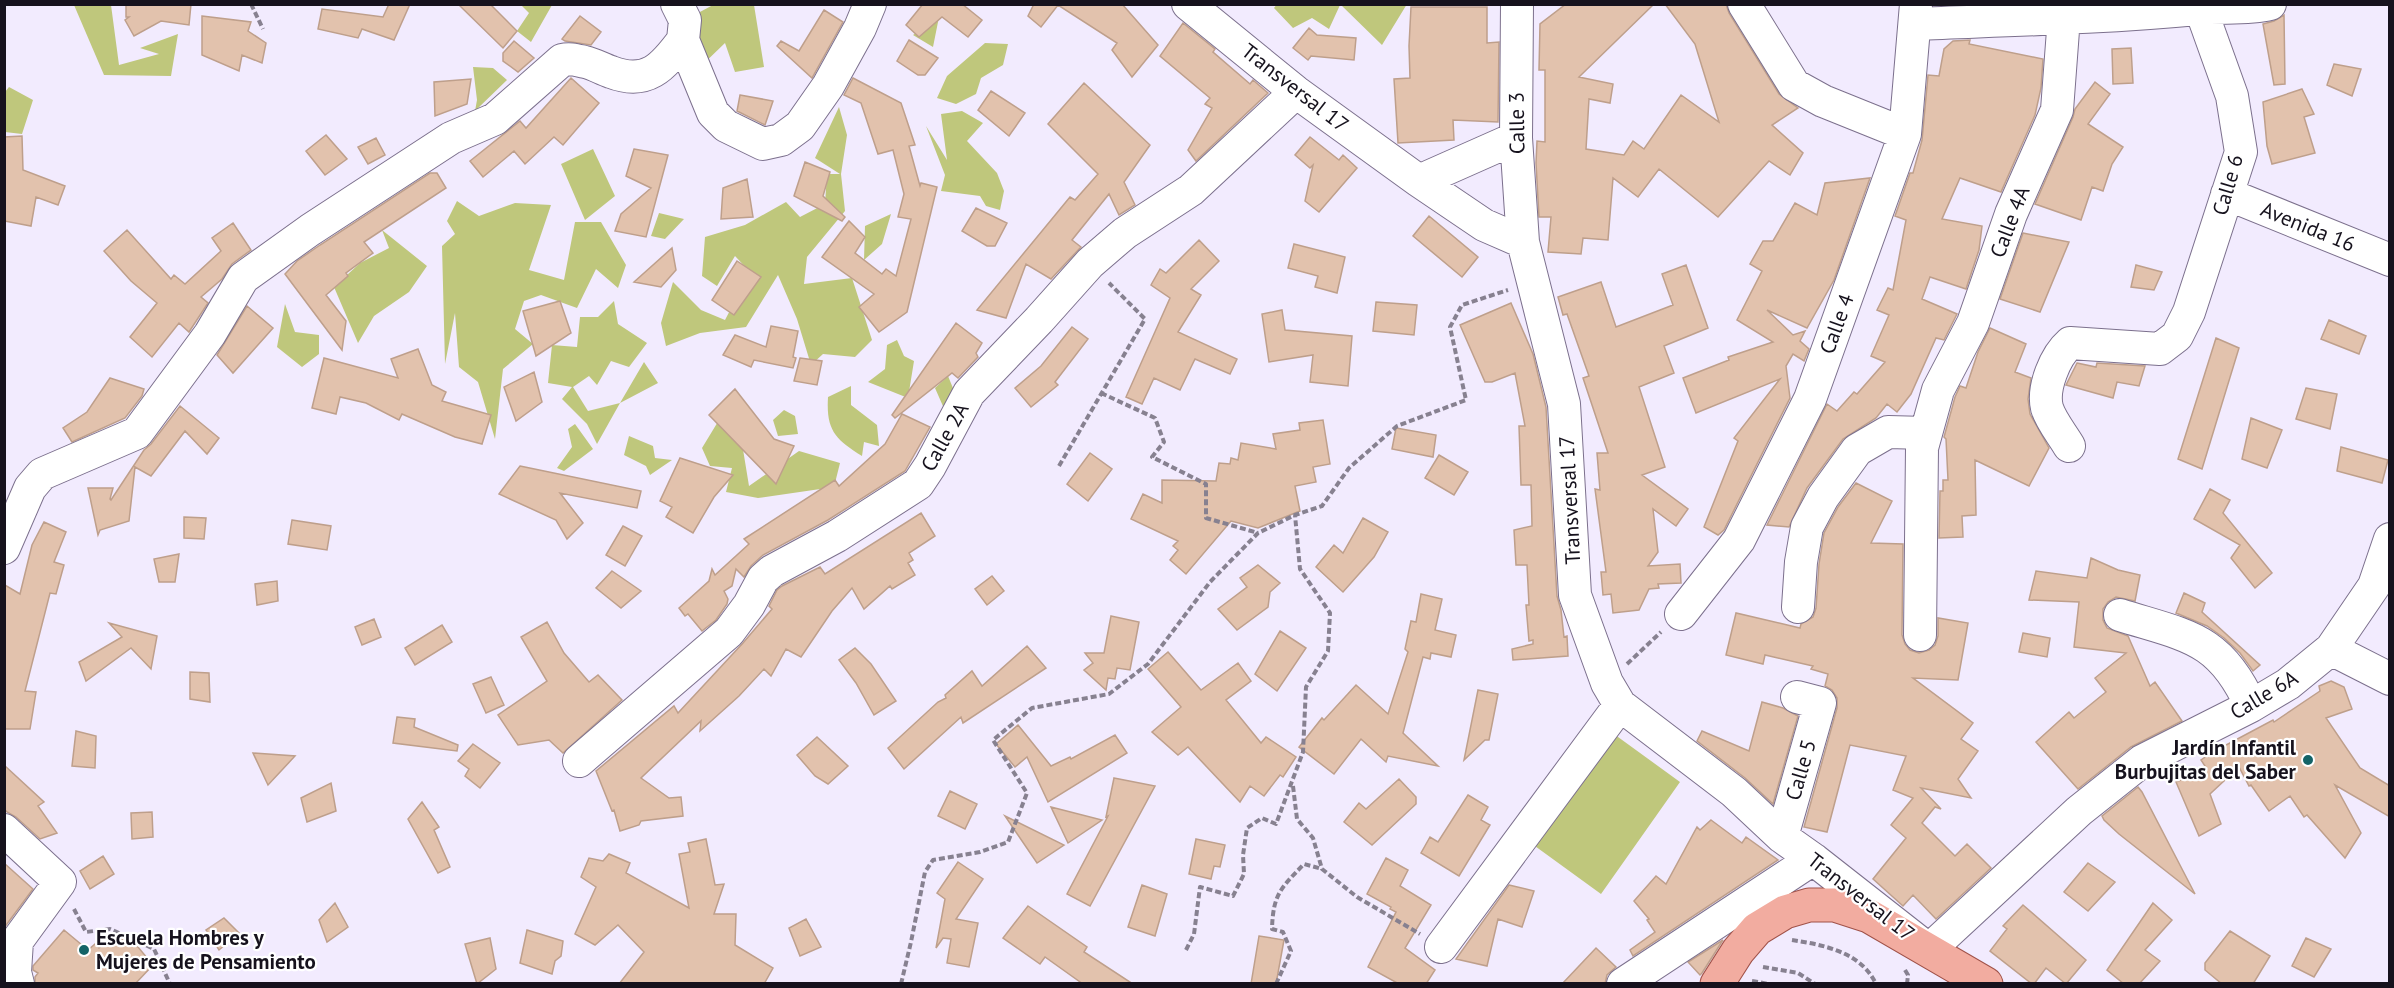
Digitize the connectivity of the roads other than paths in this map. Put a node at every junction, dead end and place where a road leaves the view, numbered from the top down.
1 (677, 4) edge
2 (870, 4) edge
3 (1188, 4) edge
4 (1517, 4) edge
5 (1744, 4) edge
6 (2270, 4) edge
7 (2200, 6) edge
8 (2146, 9) edge
9 (2062, 11) edge
10 (1916, 14) edge
11 (683, 40) junction
12 (1296, 92) junction
13 (1905, 134) junction
14 (1516, 138) junction
15 (1419, 181) junction
16 (2227, 194) junction
17 (1523, 242) junction
18 (2390, 260) edge
19 (1926, 433) junction
20 (2069, 446) dead end
21 (2390, 539) edge
22 (4, 548) edge
23 (1798, 607) dead end
24 (1681, 614) road end
25 (2120, 615) dead end
26 (1920, 635) dead end
27 (2331, 649) junction
28 (2390, 679) edge
29 (1613, 694) junction
30 (1809, 700) dead end
31 (2251, 706) junction
32 (579, 761) dead end
33 (4, 830) edge
34 (1782, 837) junction
35 (1813, 859) junction
36 (1441, 946) road end
37 (1929, 950) junction
38 (18, 984) edge
39 (1623, 984) edge
40 (1717, 984) edge
41 (1986, 984) edge

1 - 11 street
2 - 11 street
3 - 12 street, Transversal 17
4 - 14 street, Calle 3
5 - 13 street
6 - 7 street
7 - 8 street
7 - 16 street, Calle 6
8 - 9 street
9 - 10 street
9 - 19 street, Calle 4A
10 - 13 street, Calle 4
11 - 22 street
12 - 15 street, Transversal 17
12 - 32 street, Calle 2A
13 - 24 street, Calle 4
14 - 15 street
14 - 17 street, Calle 3
15 - 17 street, Transversal 17
16 - 18 street, Avenida 16
16 - 20 street, Calle 6
17 - 29 street, Transversal 17
19 - 23 street
19 - 26 street, Calle 4A
21 - 27 street, Calle 6A
25 - 31 street
27 - 28 street
27 - 31 street, Calle 6A
29 - 34 street, Transversal 17
29 - 36 street
30 - 34 street, Calle 5
31 - 37 street, Calle 6A
33 - 38 street
34 - 35 street, Transversal 17
35 - 37 street, Transversal 17
35 - 39 street
37 - 40 main road
37 - 41 main road, Transversal 17

